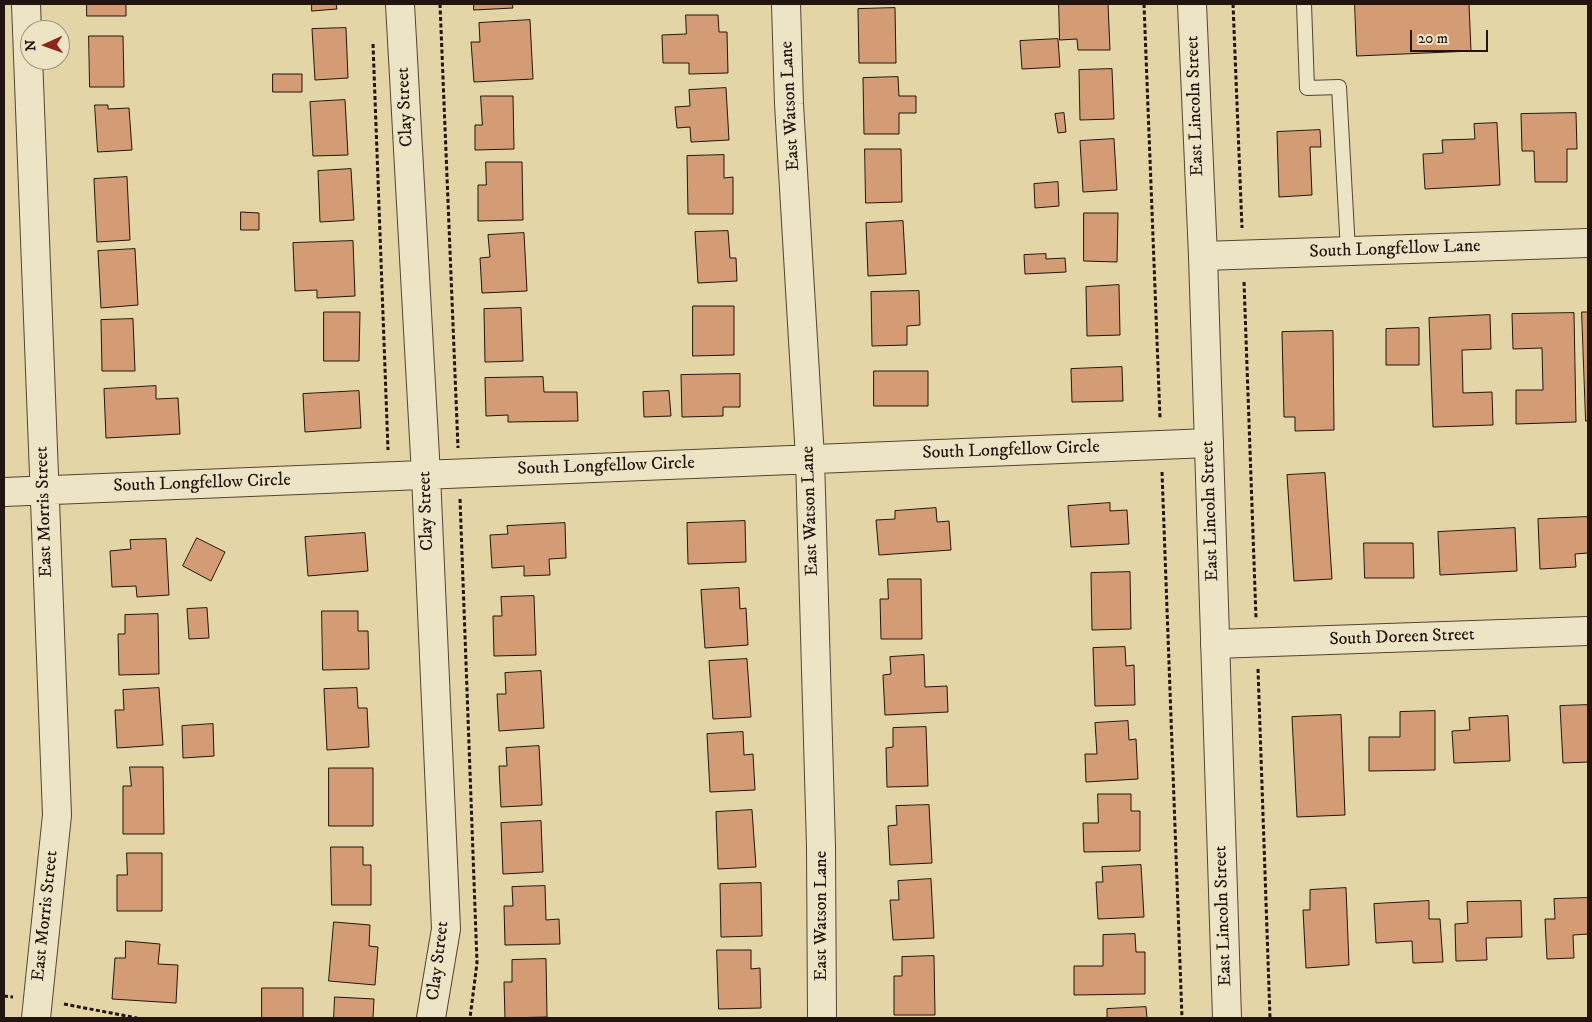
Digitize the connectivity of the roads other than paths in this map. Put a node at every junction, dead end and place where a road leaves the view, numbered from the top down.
1 (26, 4) edge
2 (400, 4) edge
3 (786, 4) edge
4 (1192, 4) edge
5 (1304, 4) edge
6 (1588, 243) edge
7 (1348, 251) junction
8 (1202, 256) junction
9 (1209, 443) junction
10 (810, 458) junction
11 (426, 475) junction
12 (44, 491) junction
13 (4, 492) edge
14 (1588, 632) edge
15 (1215, 644) junction
16 (36, 1010) edge
17 (431, 1018) edge
18 (822, 1018) edge
19 (1228, 1018) edge

1 - 12 street, East Morris Street
2 - 11 street, Clay Street
3 - 10 street, East Watson Lane
4 - 8 street, East Lincoln Street
5 - 7 lane
6 - 7 street, South Longfellow Lane
7 - 8 street, South Longfellow Lane
8 - 9 street, East Lincoln Street
9 - 10 street, South Longfellow Circle
9 - 15 street, East Lincoln Street
10 - 11 street, South Longfellow Circle
10 - 18 street, East Watson Lane
11 - 12 street, South Longfellow Circle
11 - 17 street, Clay Street
12 - 13 street, South Longfellow Circle
12 - 16 street, East Morris Street
14 - 15 street, South Doreen Street
15 - 19 street, East Lincoln Street

